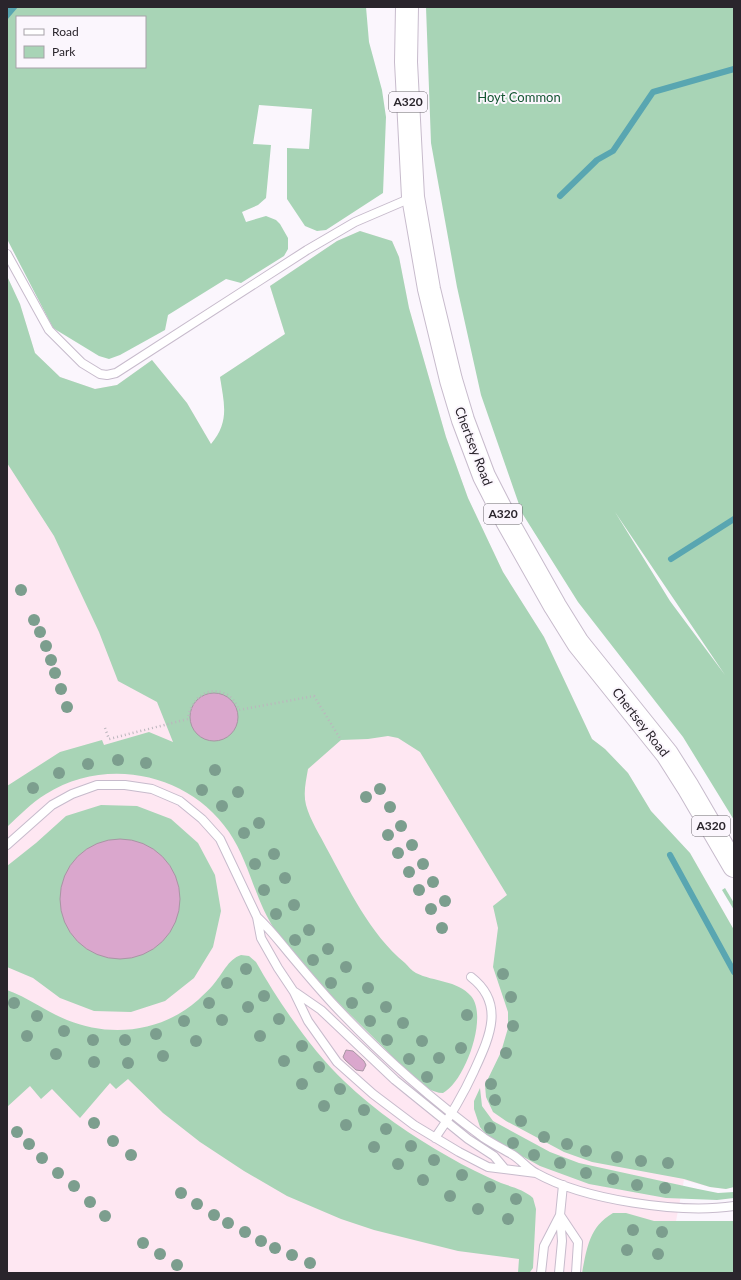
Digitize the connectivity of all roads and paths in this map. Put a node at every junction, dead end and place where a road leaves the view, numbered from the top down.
1 (407, 7) edge
2 (413, 197) junction
3 (7, 254) edge
4 (105, 728) dead end
5 (341, 740) dead end
6 (7, 844) edge
7 (734, 866) edge
8 (257, 917) junction
9 (471, 977) dead end
10 (294, 992) junction
11 (453, 1114) junction
12 (446, 1122) junction
13 (435, 1138) junction
14 (505, 1169) junction
15 (536, 1173) junction
16 (563, 1185) junction
17 (734, 1206) edge
18 (721, 1208) junction
19 (734, 1212) edge
20 (560, 1215) junction
21 (541, 1273) edge
22 (560, 1273) edge
23 (576, 1273) edge

1 - 2 main road, Chertsey Road / A320
2 - 3 lane
2 - 7 main road, Chertsey Road / A320
4 - 5 path
6 - 8 lane
8 - 10 lane
8 - 11 lane
9 - 11 lane
10 - 12 lane
10 - 13 lane
11 - 12 lane
11 - 15 lane
12 - 13 lane
12 - 14 lane
13 - 14 lane
14 - 15 lane
15 - 16 lane
16 - 18 lane
16 - 20 lane
17 - 18 lane
18 - 19 lane
20 - 21 lane
20 - 22 lane
20 - 23 lane

